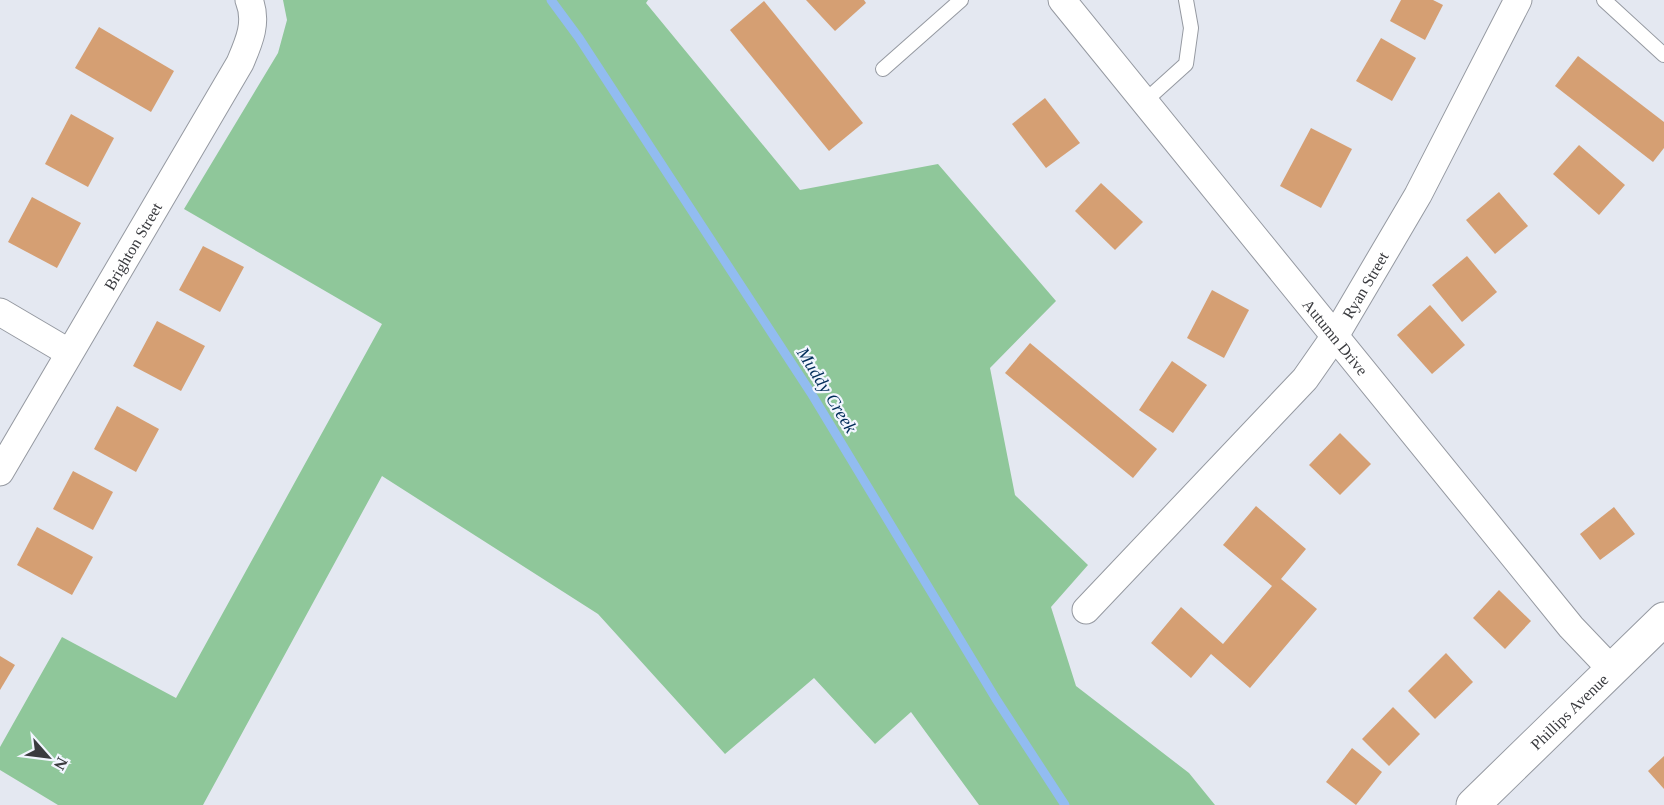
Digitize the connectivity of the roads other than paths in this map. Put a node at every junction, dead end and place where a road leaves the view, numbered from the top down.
1 (961, 0) edge
2 (1062, 0) edge
3 (1186, 0) edge
4 (1518, 0) edge
5 (1604, 0) edge
6 (252, 7) edge
7 (1664, 55) edge
8 (883, 69) dead end
9 (1145, 101) junction
10 (0, 312) edge
11 (1335, 336) junction
12 (68, 352) junction
13 (0, 471) edge
14 (1086, 610) dead end
15 (1664, 619) edge
16 (1612, 670) junction
17 (1473, 805) edge

1 - 8 lane
2 - 9 street, Autumn Drive
3 - 9 lane
4 - 11 street, Ryan Street
5 - 7 lane
6 - 12 street, Brighton Street
9 - 11 street, Autumn Drive
10 - 12 street
11 - 14 street, Ryan Street
11 - 16 street, Autumn Drive
12 - 13 street, Brighton Street
15 - 16 street, Phillips Avenue
16 - 17 street, Phillips Avenue

